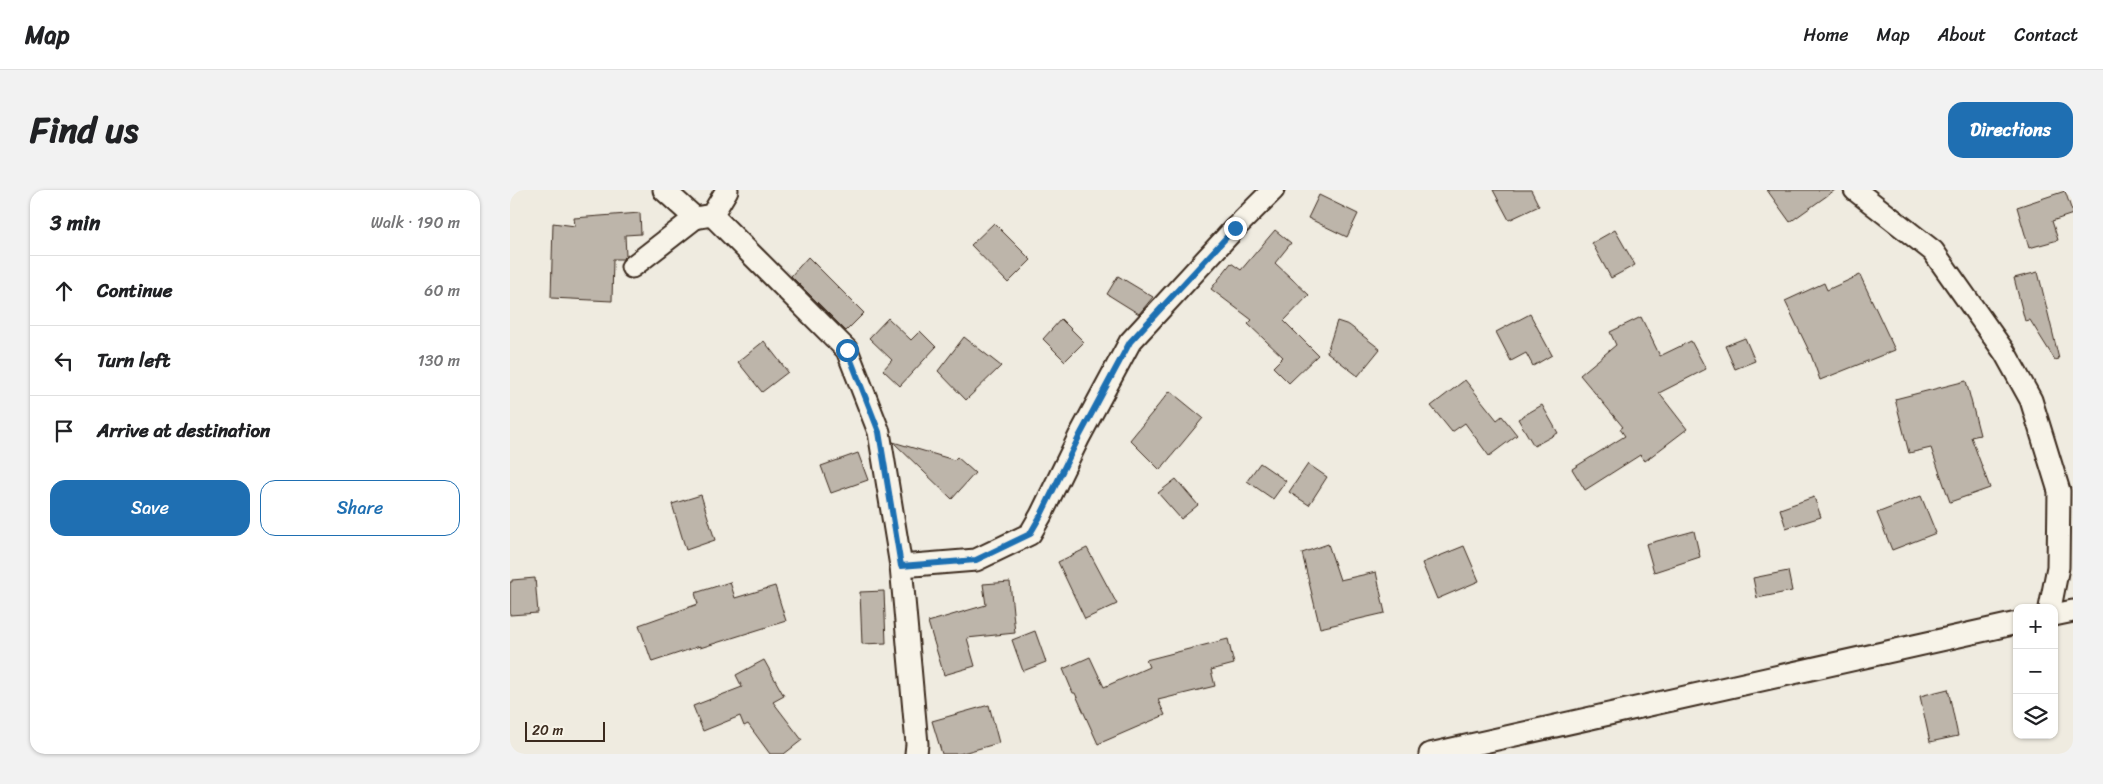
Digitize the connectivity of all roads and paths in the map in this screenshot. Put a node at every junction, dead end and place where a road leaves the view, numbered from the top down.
1 (664, 190) edge
2 (727, 190) edge
3 (1273, 190) edge
4 (1855, 190) edge
5 (703, 217) junction
6 (632, 267) dead end
7 (901, 566) junction
8 (2051, 604) edge
9 (2073, 611) edge
10 (2058, 614) edge
11 (2013, 624) edge
12 (916, 754) edge
13 (1430, 754) edge

1 - 5 street
2 - 5 street
3 - 7 street
4 - 8 street
5 - 6 street
5 - 7 street
7 - 12 street
9 - 10 street
11 - 13 street

